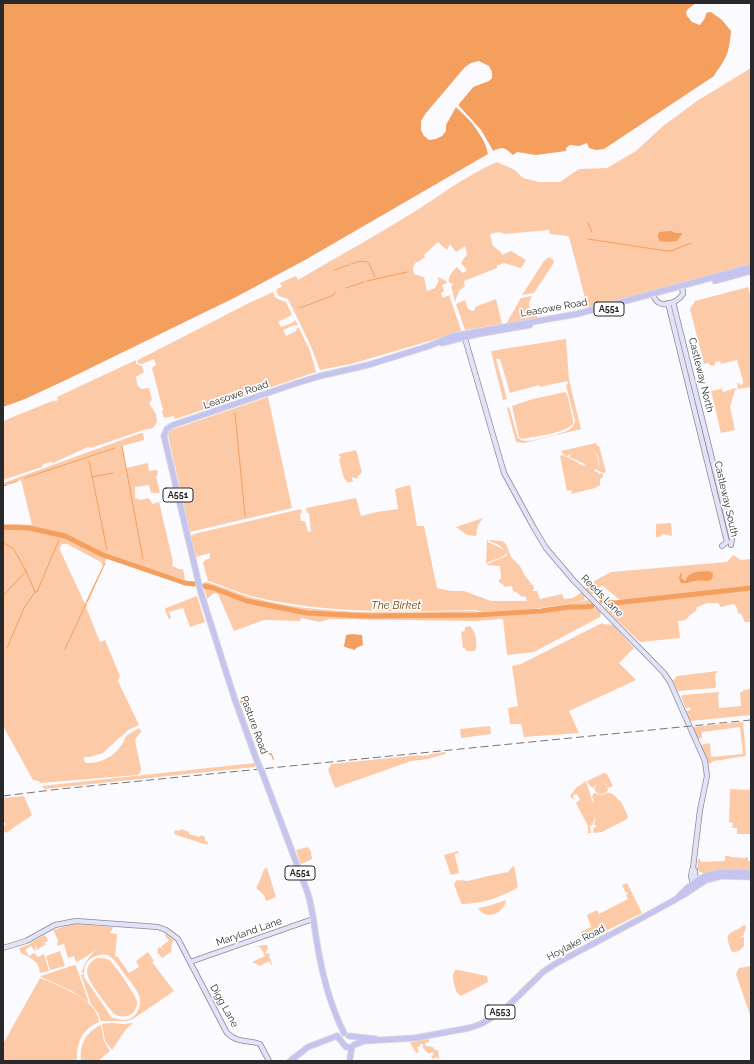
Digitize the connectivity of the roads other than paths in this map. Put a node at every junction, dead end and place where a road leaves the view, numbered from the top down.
1 (751, 267) edge
2 (751, 271) edge
3 (683, 288) junction
4 (653, 295) junction
5 (671, 303) junction
6 (465, 335) junction
7 (166, 431) joint
8 (708, 453) joint
9 (724, 517) junction
10 (731, 545) dead end
11 (722, 546) dead end
12 (694, 870) junction
13 (751, 873) edge
14 (703, 876) junction
15 (751, 877) edge
16 (695, 884) junction
17 (313, 919) junction
18 (3, 948) edge
19 (190, 962) junction
20 (340, 1034) junction
21 (349, 1036) junction
22 (378, 1040) junction
23 (345, 1045) junction
24 (353, 1046) junction
25 (350, 1060) edge
26 (269, 1061) edge
27 (290, 1061) edge

1 - 3 main road, Leasowe Road / A551
2 - 3 main road, Leasowe Road / A551
3 - 4 main road, Leasowe Road / A551
3 - 5 street
4 - 5 street
4 - 6 main road, Leasowe Road / A551
5 - 8 street, Castleway North
6 - 7 main road, Leasowe Road / A551
6 - 12 street, Reeds Lane
7 - 17 main road, Pasture Road / A551, bridge
8 - 9 street, Castleway South
9 - 10 street, Castleway South
9 - 11 street, Castleway South
12 - 14 street
12 - 16 street, Reeds Lane
13 - 14 main road, A553
14 - 16 main road, Hoylake Road / A553
15 - 16 main road, A553
16 - 22 main road, Hoylake Road / A553
17 - 19 street, Maryland Lane
17 - 20 main road, Pasture Road / A551
18 - 19 street
19 - 26 street, Digg Lane
20 - 21 main road
20 - 23 main road
20 - 27 main road
21 - 22 main road, Hoylake Road / A553
21 - 24 main road
22 - 24 main road, Hoylake Road / A553
23 - 24 main road
23 - 25 main road
24 - 25 main road

